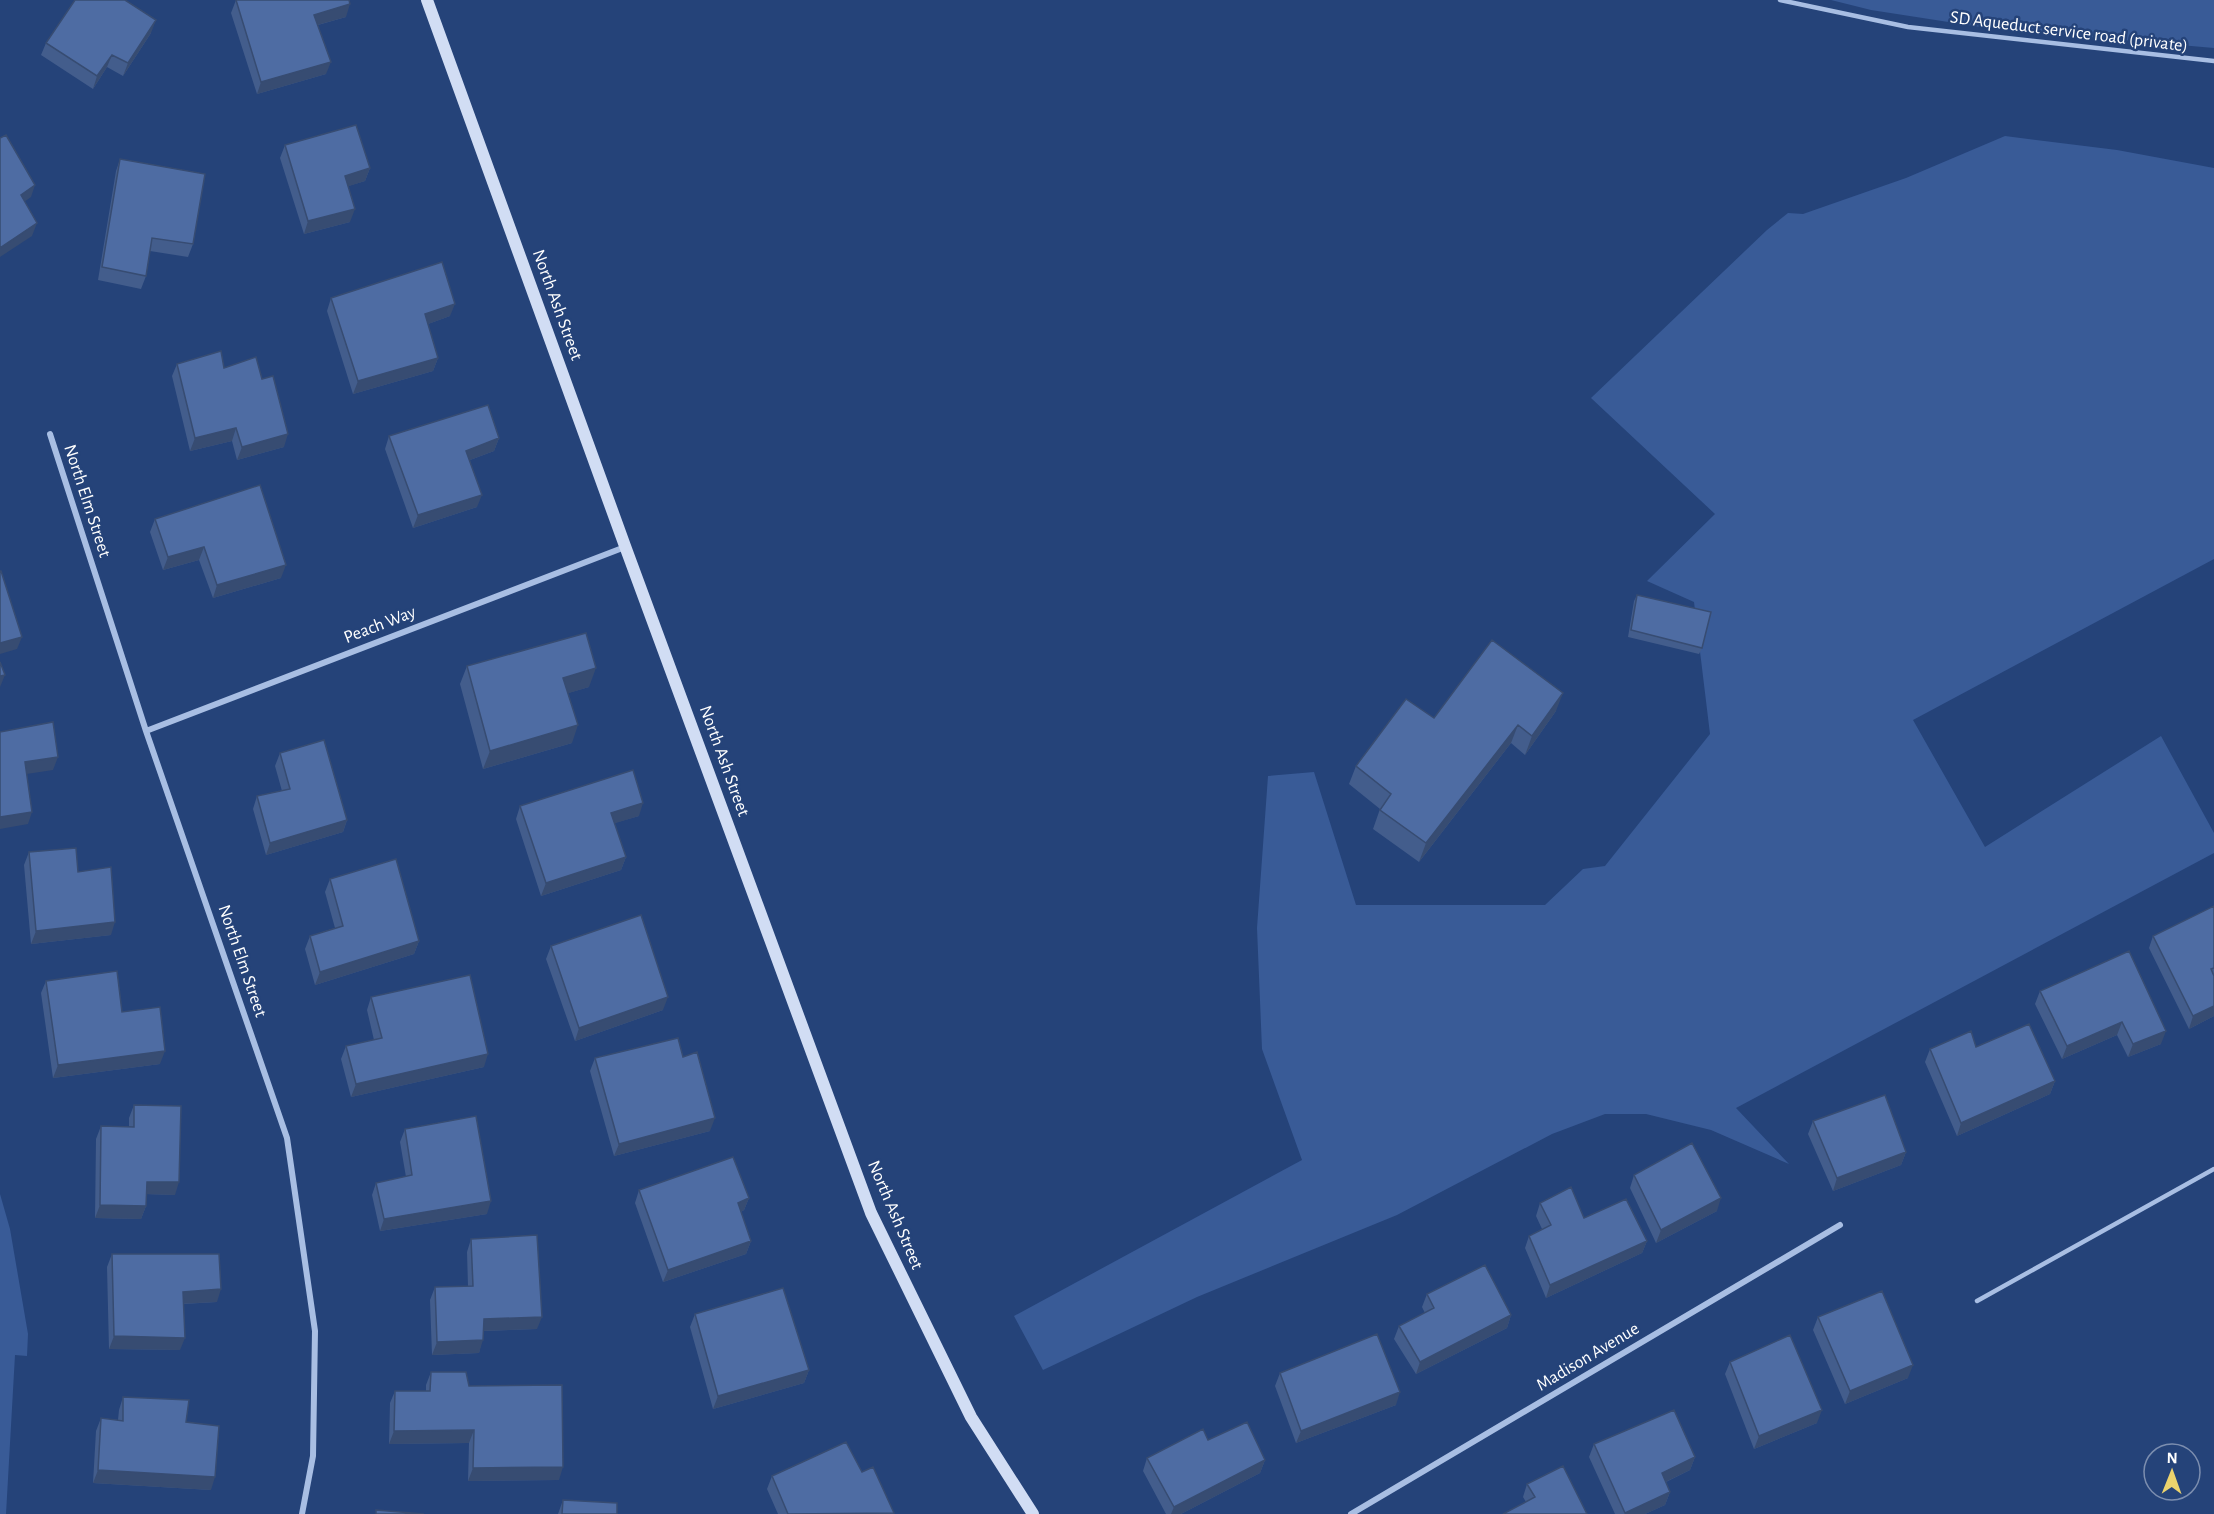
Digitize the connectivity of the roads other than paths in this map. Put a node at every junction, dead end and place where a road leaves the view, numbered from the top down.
1 (427, 0) edge
2 (1780, 0) edge
3 (2214, 61) edge
4 (50, 434) dead end
5 (625, 546) junction
6 (146, 731) junction
7 (2214, 1169) edge
8 (1840, 1225) dead end
9 (1977, 1300) dead end
10 (302, 1514) edge
11 (1033, 1514) edge
12 (1351, 1514) edge

1 - 5 main road, North Ash Street
2 - 3 lane, SD Aqueduct service road (private)
4 - 6 street, North Elm Street
5 - 6 street, Peach Way
5 - 11 main road, North Ash Street
6 - 10 street, North Elm Street
7 - 9 lane
8 - 12 street, Madison Avenue

